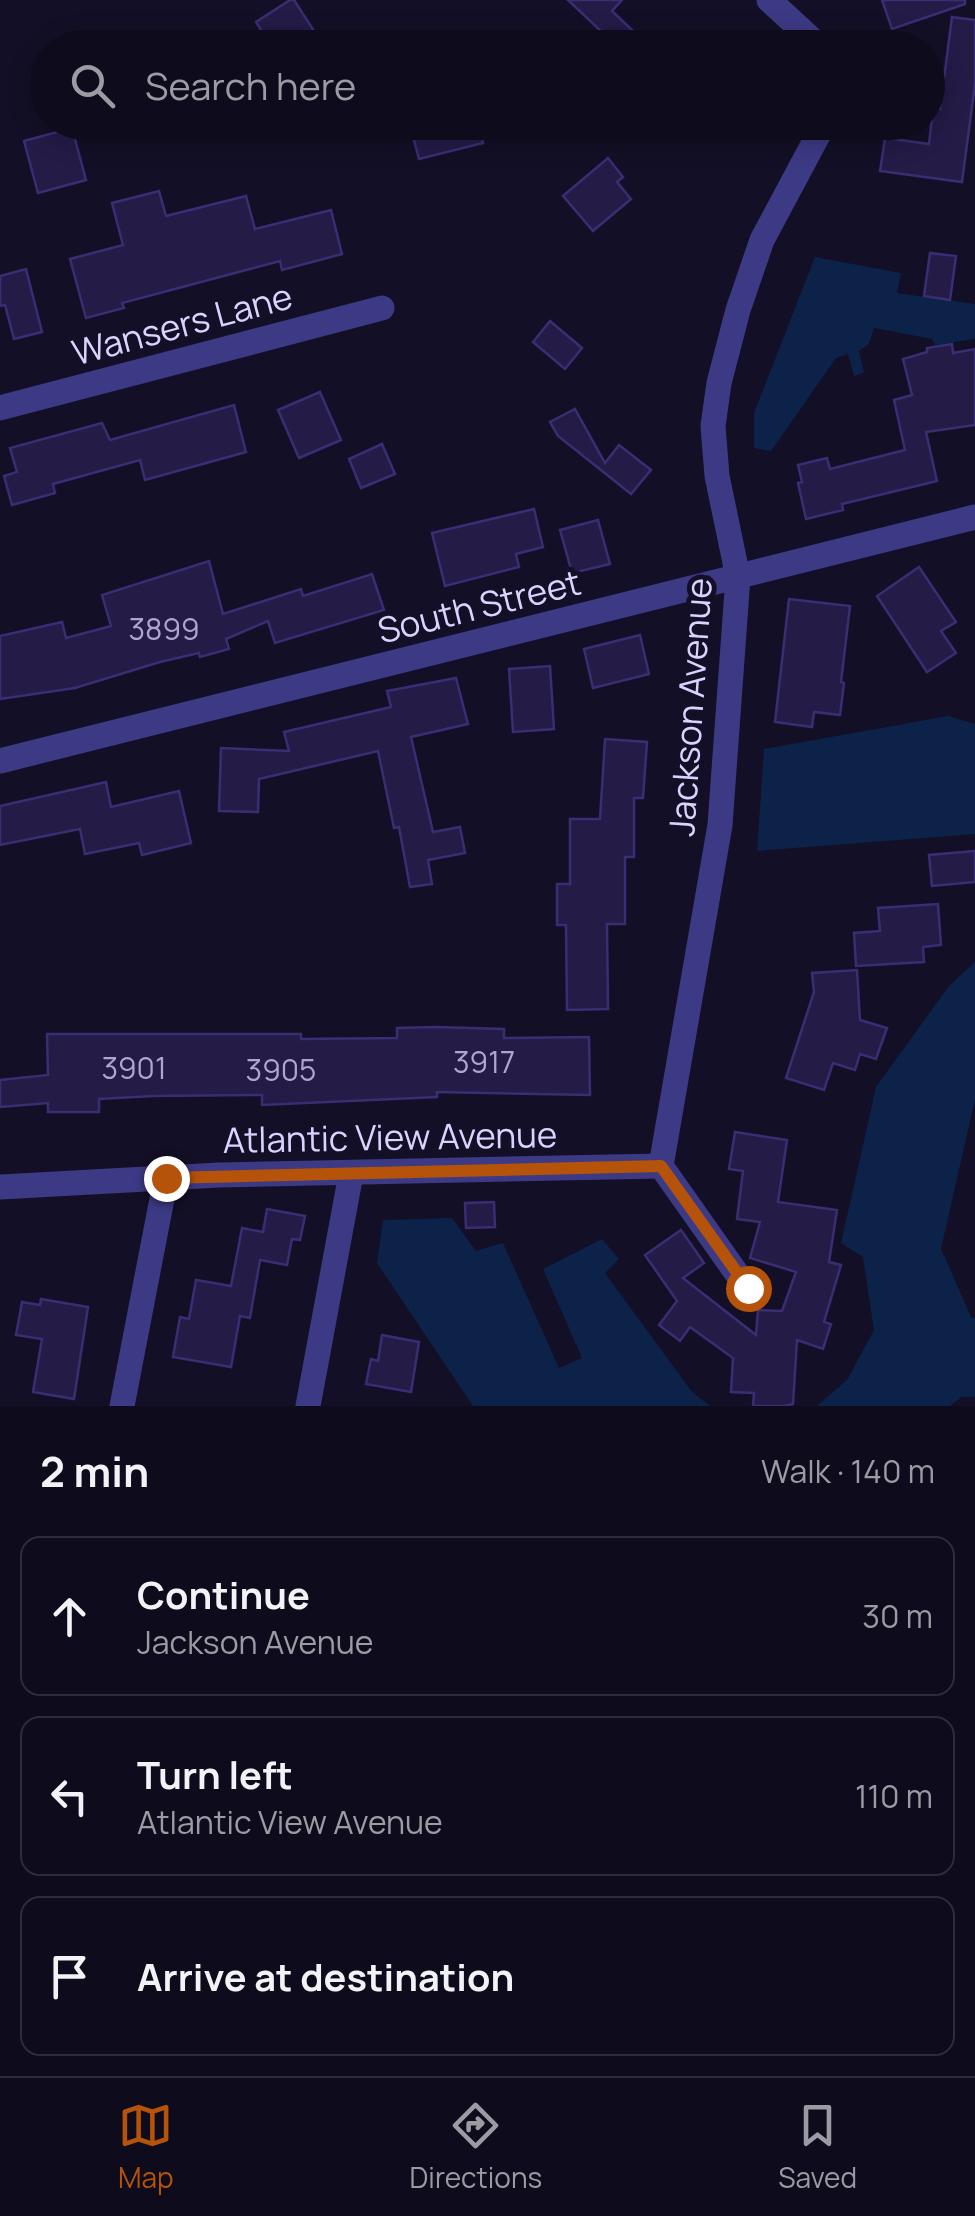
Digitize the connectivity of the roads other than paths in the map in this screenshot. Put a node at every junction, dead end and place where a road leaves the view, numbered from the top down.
1 (769, 0) edge
2 (802, 30) edge
3 (815, 140) edge
4 (382, 308) dead end
5 (0, 408) edge
6 (975, 517) edge
7 (738, 577) junction
8 (0, 761) edge
9 (661, 1166) junction
10 (351, 1174) junction
11 (166, 1178) junction
12 (0, 1187) edge
13 (748, 1288) dead end
14 (122, 1406) edge
15 (308, 1406) edge

1 - 2 street
3 - 7 street, Jackson Avenue
4 - 5 street, Wansers Lane
6 - 7 street, South Street
7 - 8 street, South Street
7 - 9 street, Jackson Avenue
9 - 10 street, Atlantic View Avenue
9 - 13 street
10 - 11 street, Atlantic View Avenue
10 - 15 street
11 - 12 street, Atlantic View Avenue
11 - 14 street

